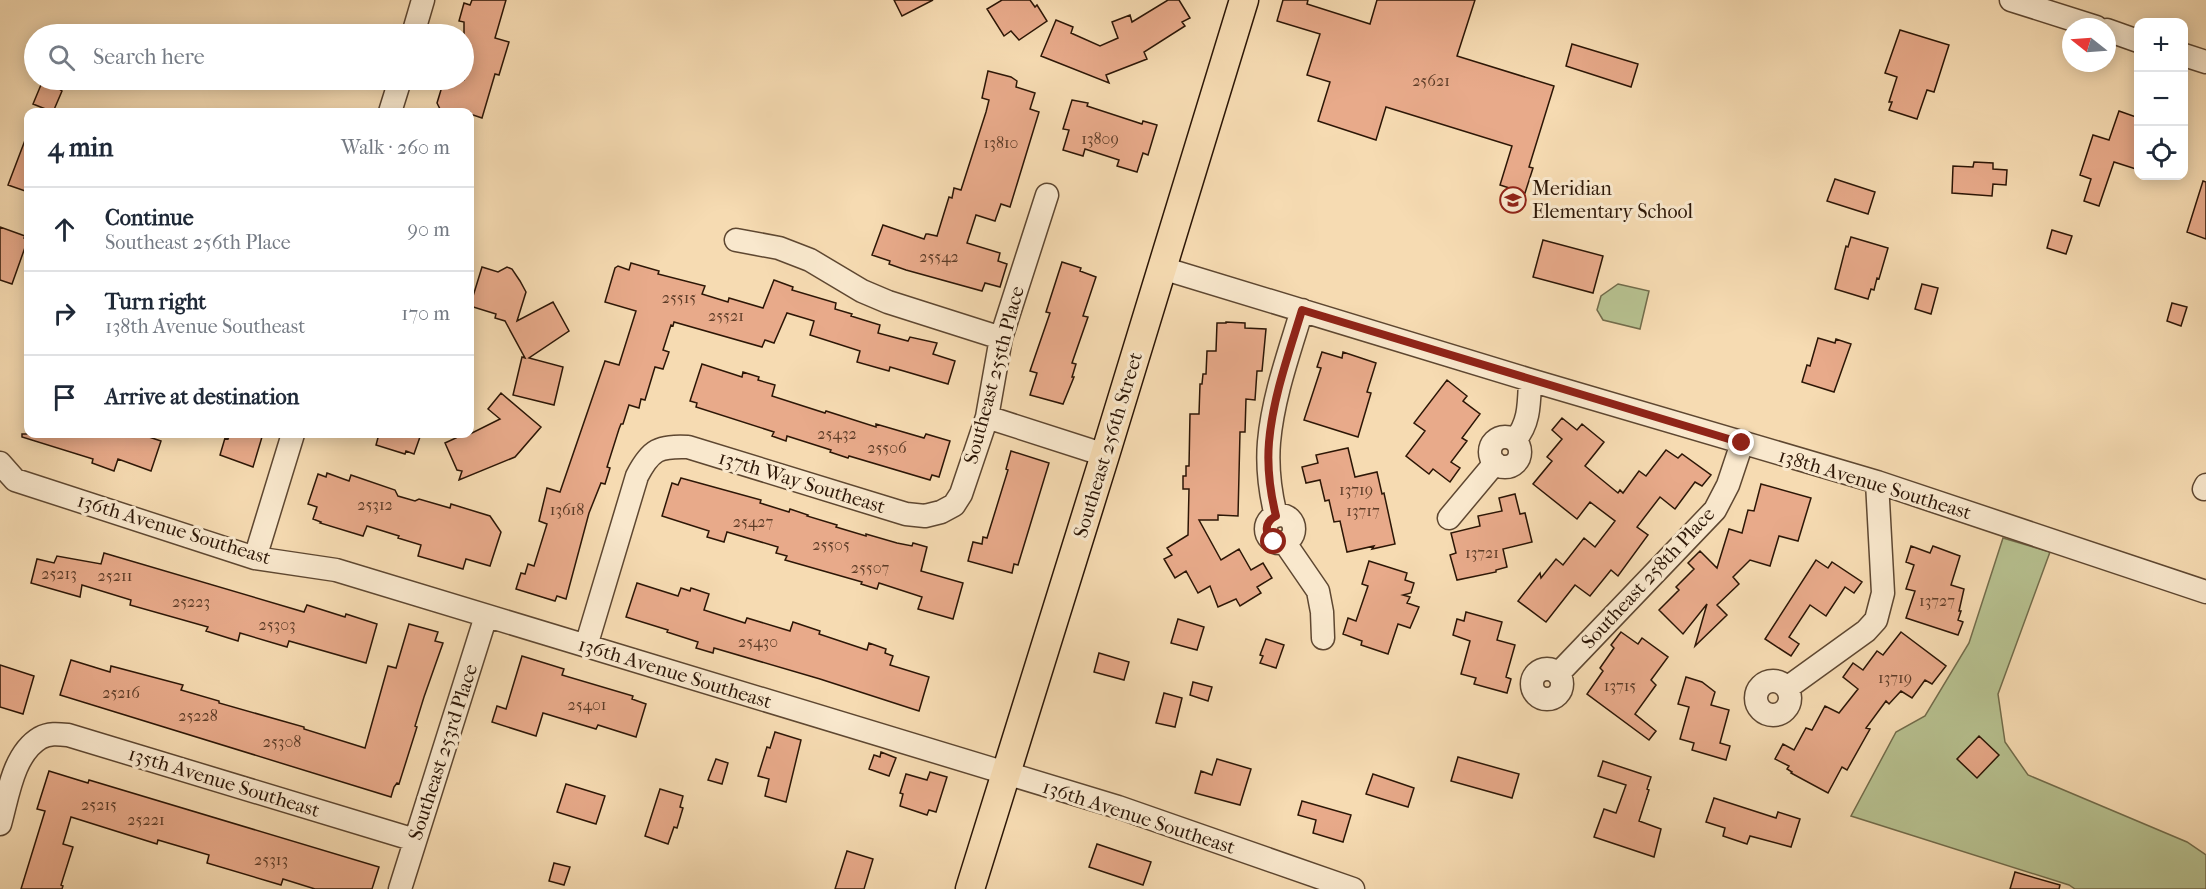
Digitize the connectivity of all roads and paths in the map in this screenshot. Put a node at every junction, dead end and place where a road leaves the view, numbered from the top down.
1 (423, 0) edge
2 (1244, 0) edge
3 (2011, 0) edge
4 (2042, 5) edge
5 (2074, 18) edge
6 (416, 24) edge
7 (2116, 33) edge
8 (2134, 38) edge
9 (2188, 56) edge
10 (2206, 62) edge
11 (396, 90) edge
12 (391, 108) edge
13 (1047, 195) dead end
14 (736, 240) dead end
15 (1162, 268) junction
16 (1302, 310) junction
17 (1001, 338) junction
18 (1530, 380) junction
19 (987, 417) junction
20 (292, 438) edge
21 (1742, 443) junction
22 (1106, 455) junction
23 (0, 463) edge
24 (1877, 482) junction
25 (941, 512) joint
26 (1449, 518) dead end
27 (255, 558) junction
28 (2206, 592) edge
29 (486, 616) junction
30 (1323, 638) dead end
31 (586, 646) junction
32 (1558, 674) dead end
33 (1787, 688) dead end
34 (1007, 774) junction
35 (0, 824) edge
36 (415, 840) junction
37 (400, 889) edge
38 (970, 889) edge
39 (1353, 889) edge

1 - 6 street
2 - 15 main road, Southeast 256th Street
3 - 4 street
4 - 5 street
7 - 8 street
9 - 10 street
11 - 12 street
13 - 17 street, Southeast 255th Place
14 - 17 street
15 - 16 street, 138th Avenue Southeast
15 - 22 main road, Southeast 256th Street
16 - 18 street, 138th Avenue Southeast
16 - 30 street
17 - 19 street, Southeast 255th Place
18 - 21 street, 138th Avenue Southeast
18 - 26 street
19 - 22 street
19 - 25 street, Southeast 255th Place
20 - 27 street
21 - 24 street, 138th Avenue Southeast
21 - 32 street, Southeast 258th Place
22 - 34 main road, Southeast 256th Street
23 - 27 street, 136th Avenue Southeast
24 - 28 street, 138th Avenue Southeast
24 - 33 street
25 - 31 street, 137th Way Southeast
27 - 29 street, 136th Avenue Southeast
29 - 31 street, 136th Avenue Southeast
29 - 36 street, Southeast 253rd Place
31 - 34 street, 136th Avenue Southeast
34 - 38 main road, Southeast 256th Street
34 - 39 street, 136th Avenue Southeast
35 - 36 street, 135th Avenue Southeast
36 - 37 street, Southeast 253rd Place

